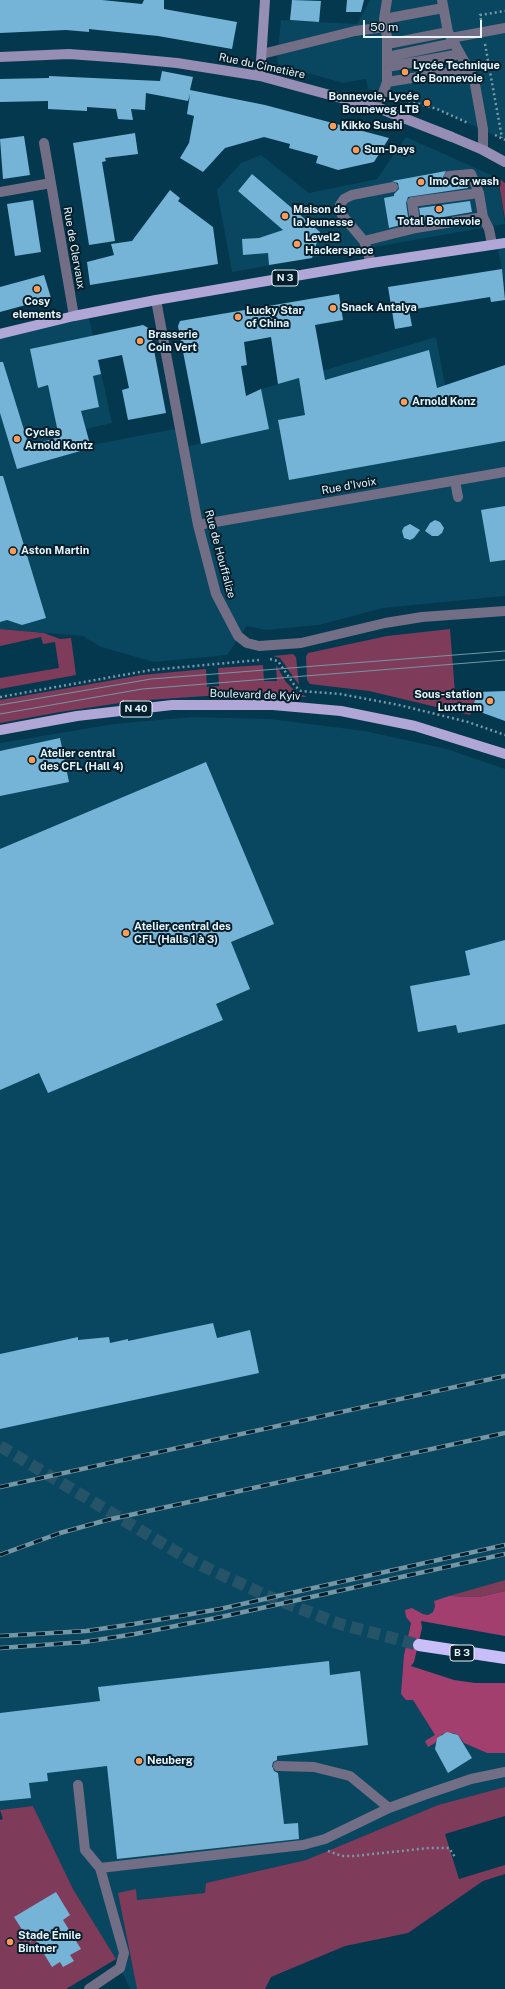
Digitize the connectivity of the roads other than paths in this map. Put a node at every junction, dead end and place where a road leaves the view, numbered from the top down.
1 (265, 0) edge
2 (387, 0) edge
3 (443, 4) edge
4 (384, 23) junction
5 (505, 28) edge
6 (451, 38) junction
7 (387, 44) junction
8 (262, 54) junction
9 (460, 54) junction
10 (0, 56) edge
11 (387, 57) junction
12 (387, 67) junction
13 (469, 69) junction
14 (260, 76) junction
15 (387, 82) junction
16 (378, 108) junction
17 (44, 142) dead end
18 (483, 150) junction
19 (505, 162) edge
20 (450, 176) dead end
21 (51, 183) junction
22 (393, 187) dead end
23 (0, 192) edge
24 (479, 192) junction
25 (483, 217) junction
26 (416, 228) junction
27 (364, 241) junction
28 (505, 242) edge
29 (492, 244) junction
30 (371, 263) junction
31 (156, 300) junction
32 (74, 316) junction
33 (0, 334) edge
34 (505, 472) edge
35 (455, 481) junction
36 (458, 497) dead end
37 (198, 525) junction
38 (505, 611) edge
39 (0, 730) edge
40 (505, 754) edge
41 (419, 1645) tunnel mouth
42 (505, 1658) edge
43 (278, 1766) dead end
44 (505, 1772) edge
45 (78, 1785) dead end
46 (389, 1808) junction
47 (100, 1868) junction
48 (89, 1989) edge

1 - 8 street
2 - 4 street
3 - 4 street
3 - 6 street
4 - 7 street
4 - 8 street
5 - 6 street
6 - 7 street
6 - 9 street
6 - 11 street
7 - 11 street
8 - 14 street
9 - 12 street
9 - 13 street
10 - 14 street, Rue du Cimetière
11 - 12 street
12 - 15 street
13 - 15 street
13 - 18 street
14 - 16 street, Rue du Cimetière
15 - 16 street
16 - 18 street, Rue du Cimetière
17 - 21 street, Rue de Clervaux
18 - 19 street, Rue du Cimetière
20 - 24 street
21 - 23 street
21 - 32 street, Rue de Clervaux
22 - 27 street
24 - 25 street
24 - 26 street
25 - 26 street
25 - 29 street
26 - 27 street
27 - 30 street
28 - 29 main road, N 3
29 - 30 main road, N 3
30 - 31 main road, N 3
31 - 32 main road, N 3
31 - 37 street, Rue de Houffalize
32 - 33 main road, N 3
34 - 35 street, Rue d'Ivoix
35 - 36 street
35 - 37 street, Rue d'Ivoix
37 - 38 street, Rue de Houffalize
39 - 40 main road, Boulevard de Kyiv / N 40
41 - 42 highway, B 3
43 - 46 street
44 - 46 street
45 - 47 street
46 - 47 street
47 - 48 street

